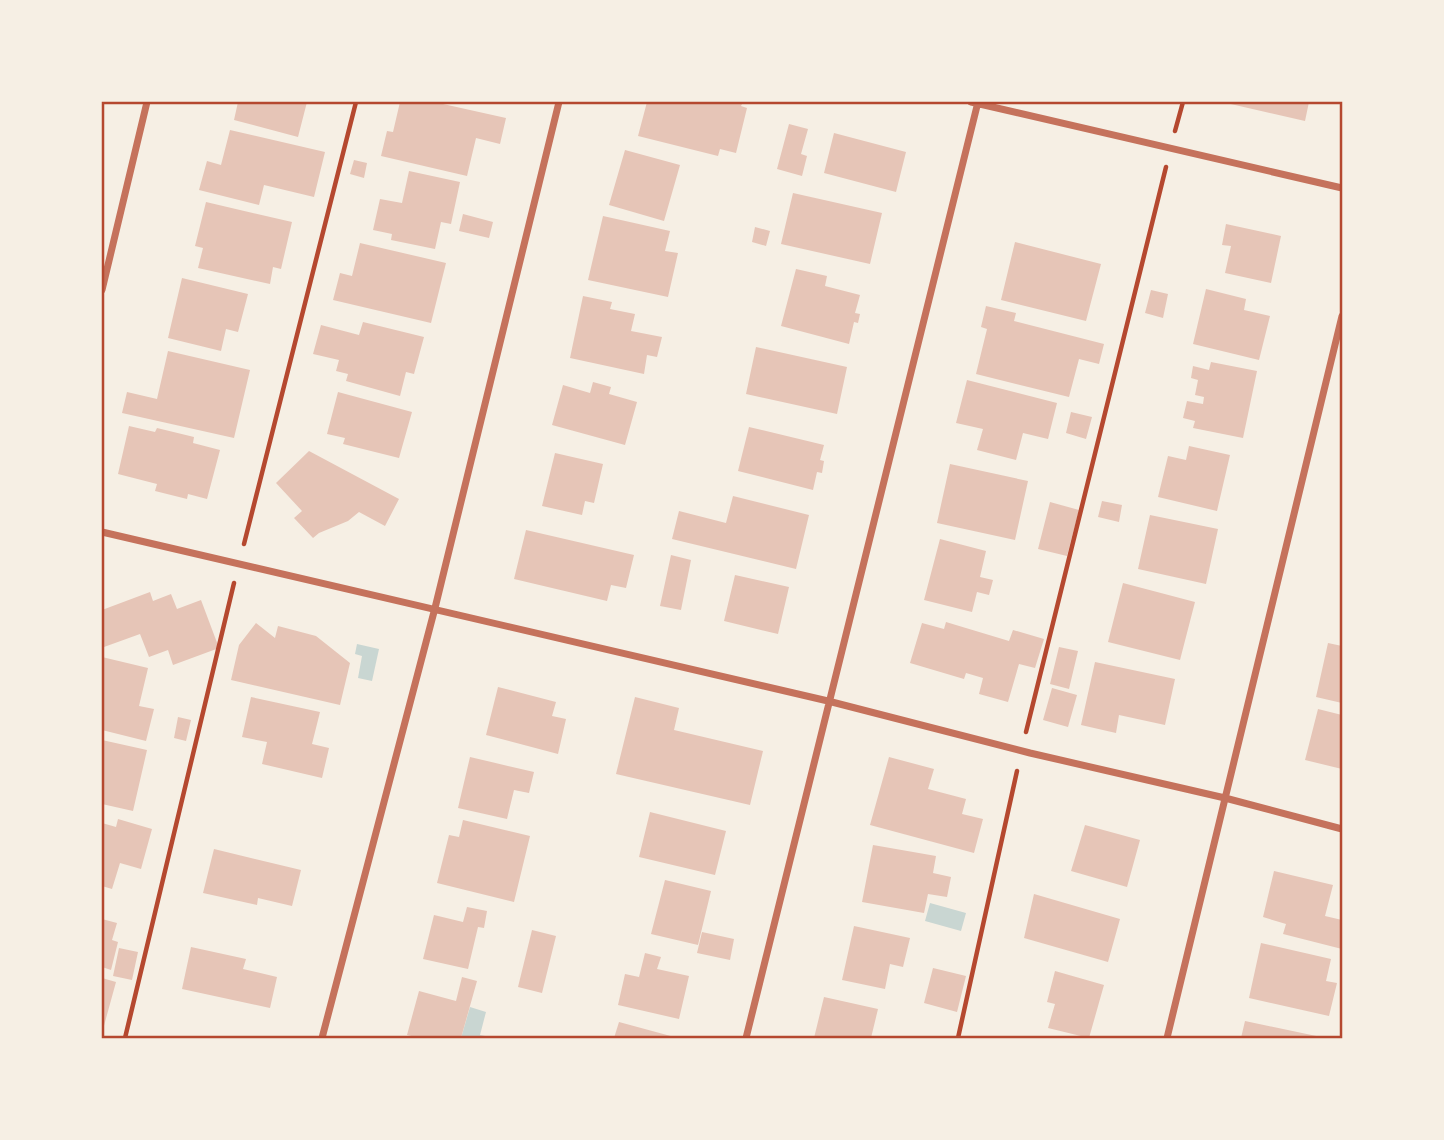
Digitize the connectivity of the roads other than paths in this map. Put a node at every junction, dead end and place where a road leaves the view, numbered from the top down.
1 (147, 102) edge
2 (559, 102) edge
3 (975, 102) edge
4 (1342, 187) edge
5 (102, 290) edge
6 (1342, 316) edge
7 (102, 532) edge
8 (435, 608) junction
9 (828, 701) junction
10 (1225, 798) junction
11 (1342, 829) edge
12 (322, 1038) edge
13 (746, 1038) edge
14 (1167, 1038) edge

1 - 5 street
2 - 8 street
3 - 4 street
3 - 9 street
6 - 10 street
7 - 8 street
8 - 9 street
8 - 12 street
9 - 10 street
9 - 13 street
10 - 11 street
10 - 14 street

